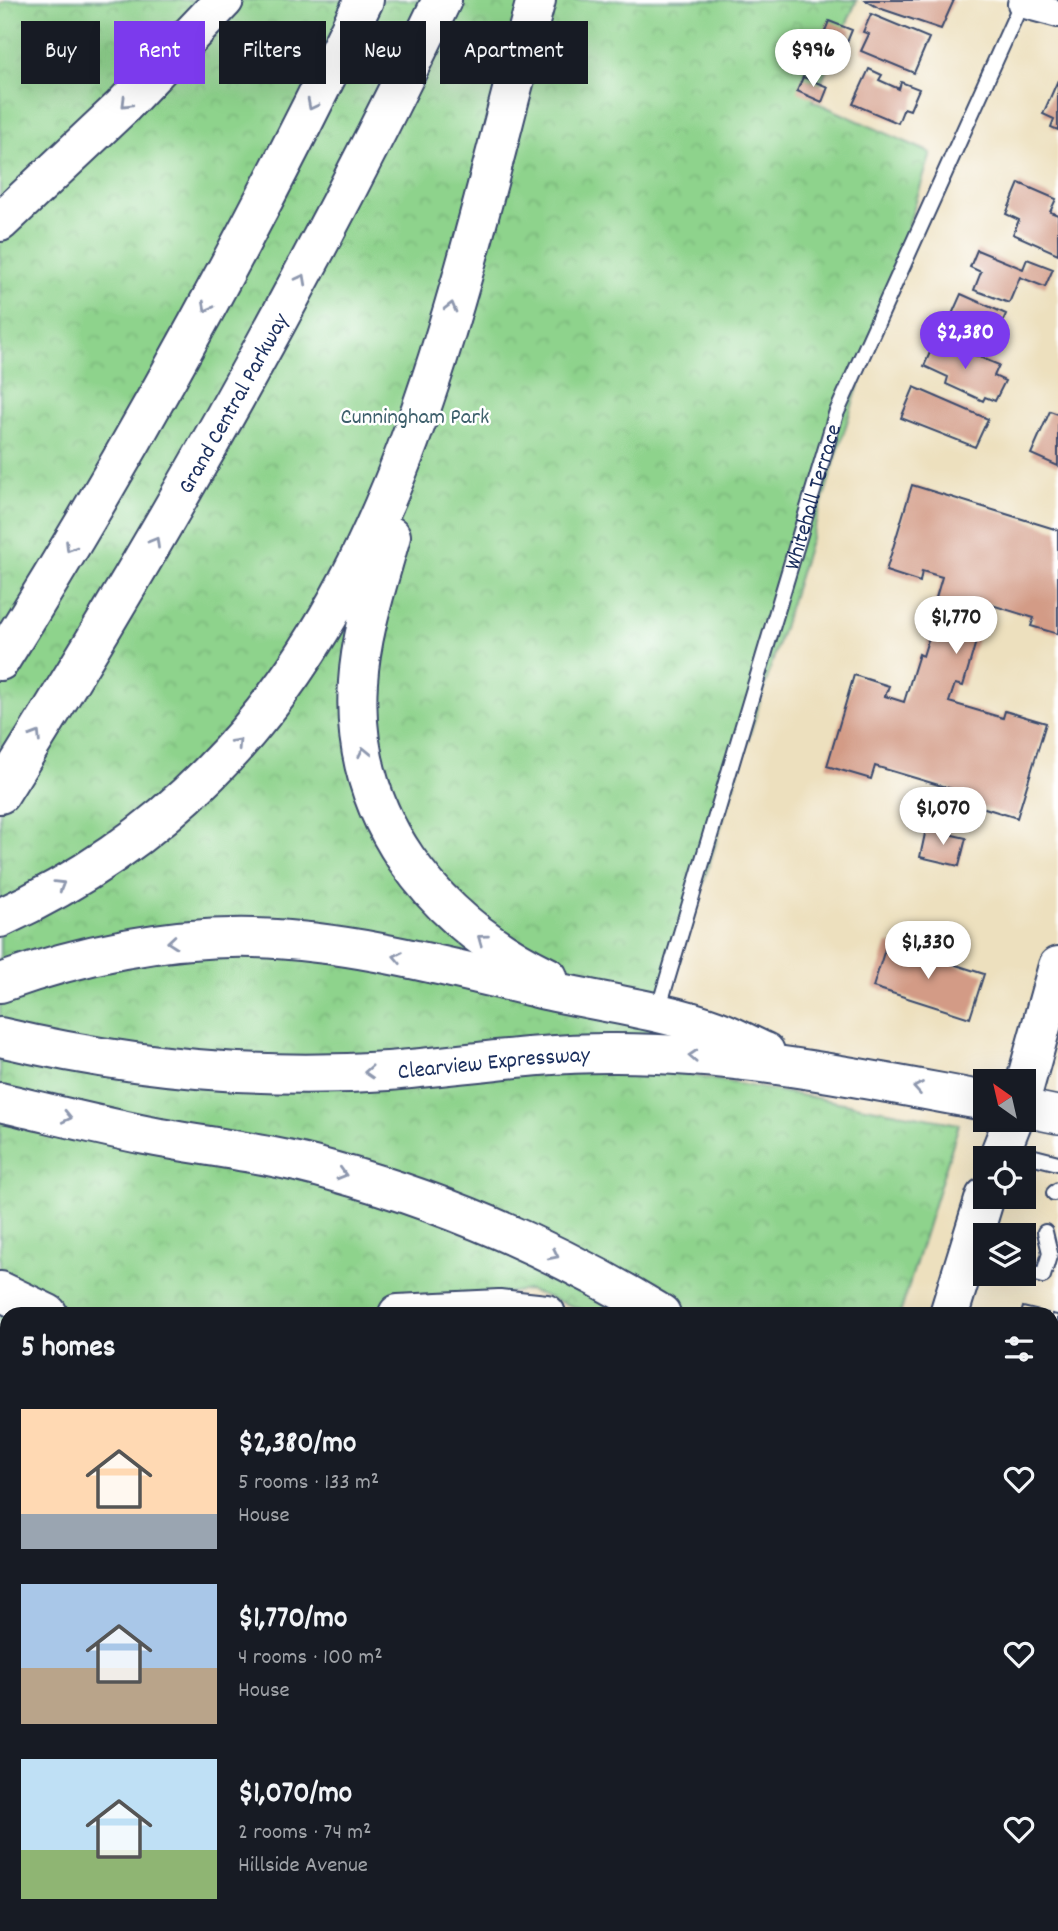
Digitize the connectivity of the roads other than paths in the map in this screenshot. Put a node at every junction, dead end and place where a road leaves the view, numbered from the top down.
1 (224, 0) edge
2 (364, 0) edge
3 (442, 0) edge
4 (536, 0) edge
5 (1022, 2) edge
6 (1058, 14) edge
7 (5, 217) edge
8 (433, 373) junction
9 (0, 661) edge
10 (0, 794) edge
11 (0, 918) edge
12 (1058, 966) edge
13 (1, 983) edge
14 (656, 1015) junction
15 (0, 1037) edge
16 (796, 1066) junction
17 (1029, 1069) edge
18 (973, 1099) edge
19 (0, 1102) edge
20 (1036, 1110) edge
21 (1058, 1115) edge
22 (1005, 1143) edge
23 (1058, 1163) edge
24 (1045, 1232) dead end
25 (1054, 1248) edge
26 (973, 1264) edge
27 (1036, 1274) edge
28 (0, 1291) edge
29 (33, 1307) edge
30 (649, 1307) edge
31 (952, 1307) edge

1 -> 7 main road
2 -> 9 main road
10 -> 3 main road, Grand Central Parkway
8 -> 4 main road
5 - 6 street
5 - 14 lane, Whitehall Terrace
11 -> 8 main road
14 -> 8 main road
12 - 17 main road
14 -> 13 main road
14 - 16 main road
16 -> 15 main road, Clearview Expressway
18 -> 16 main road, Clearview Expressway
19 -> 30 main road
20 - 21 main road
22 - 23 lane
24 - 25 lane
25 - 27 lane
26 - 31 main road
28 - 29 main road

